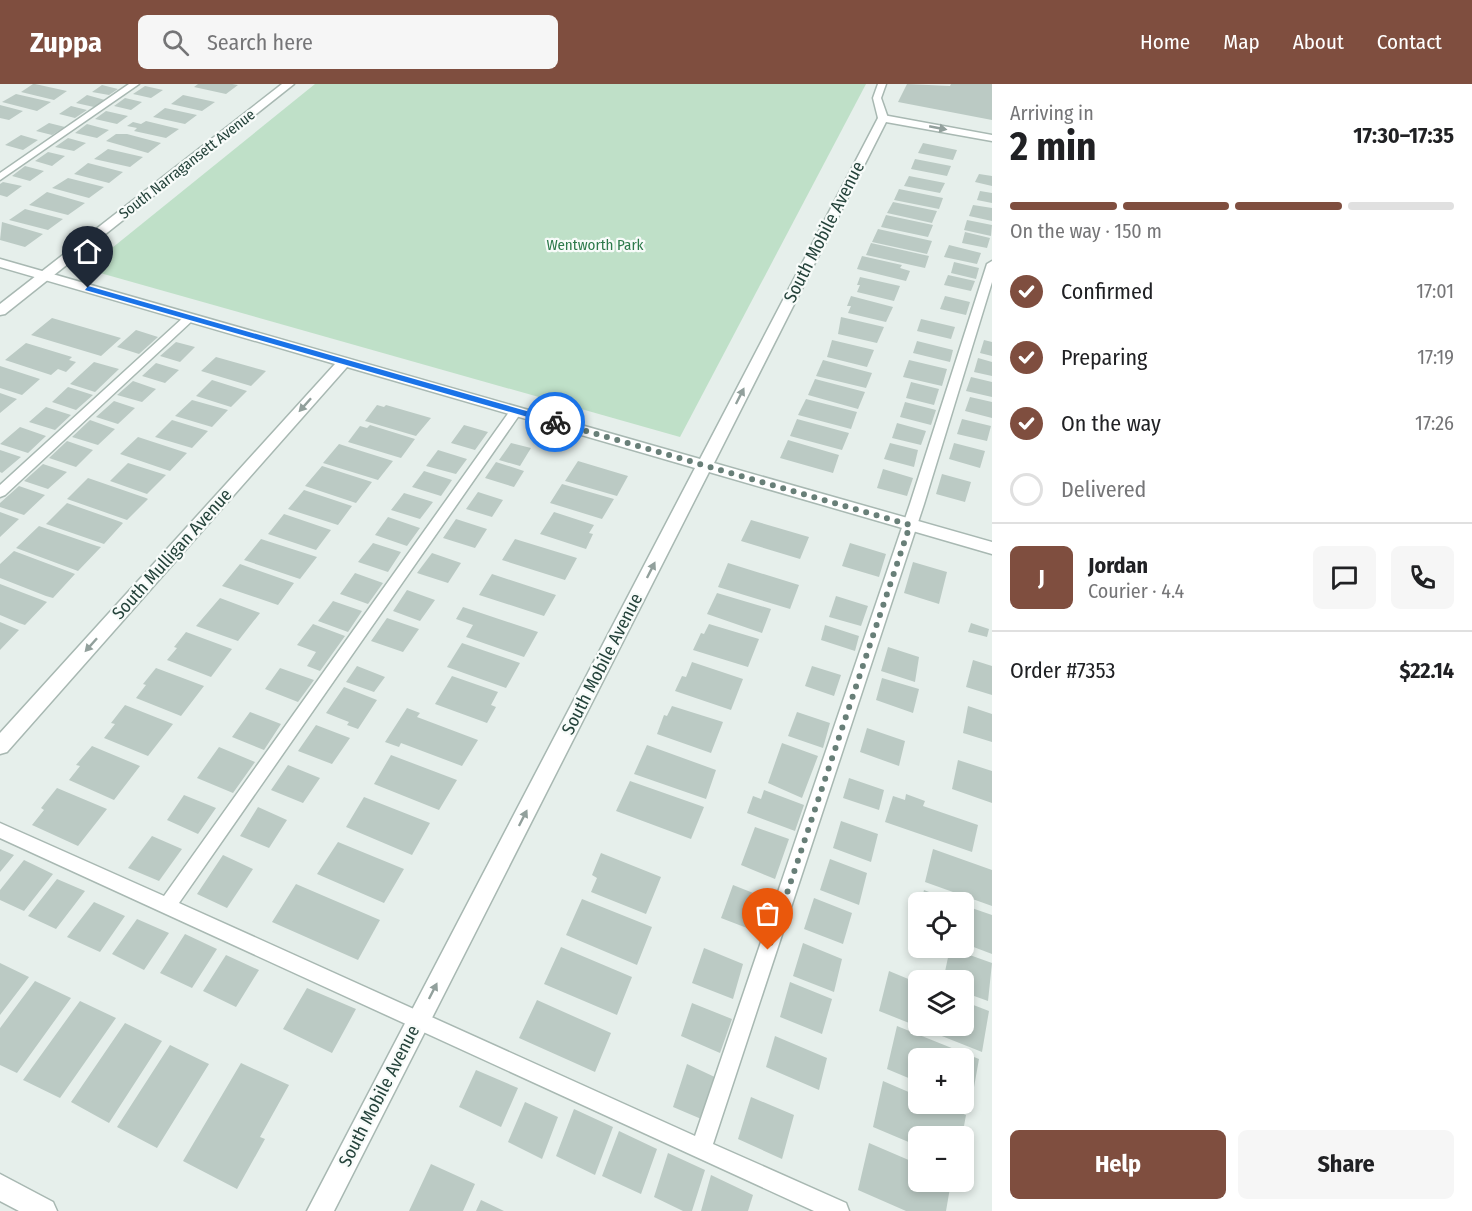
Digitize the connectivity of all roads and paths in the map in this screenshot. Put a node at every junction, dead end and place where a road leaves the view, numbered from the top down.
1 (135, 84) edge
2 (289, 84) edge
3 (882, 84) edge
4 (883, 118) junction
5 (992, 138) edge
6 (0, 177) edge
7 (0, 263) edge
8 (992, 264) edge
9 (44, 276) junction
10 (0, 311) edge
11 (189, 318) junction
12 (344, 362) junction
13 (516, 411) junction
14 (704, 465) junction
15 (0, 492) edge
16 (910, 525) junction
17 (992, 548) edge
18 (0, 746) edge
19 (0, 830) edge
20 (166, 907) junction
21 (418, 1021) junction
22 (701, 1149) junction
23 (0, 1187) edge
24 (44, 1211) edge
25 (320, 1211) edge
26 (838, 1211) edge

1 - 6 lane
2 - 9 street, South Narragansett Avenue
3 - 4 lane
4 -> 5 street
14 -> 4 street, South Mobile Avenue
7 - 9 street
8 - 16 lane
9 - 10 street, South Narragansett Avenue
9 - 11 street
11 - 12 street
11 - 15 lane
12 - 13 street
12 -> 18 street, South Mulligan Avenue
13 - 14 street
13 - 20 lane
14 - 16 street
21 -> 14 street, South Mobile Avenue
16 - 17 street
16 - 22 lane
19 - 20 lane
20 - 21 lane
21 - 22 lane
21 - 25 street, South Mobile Avenue
22 - 26 lane
23 - 24 street

